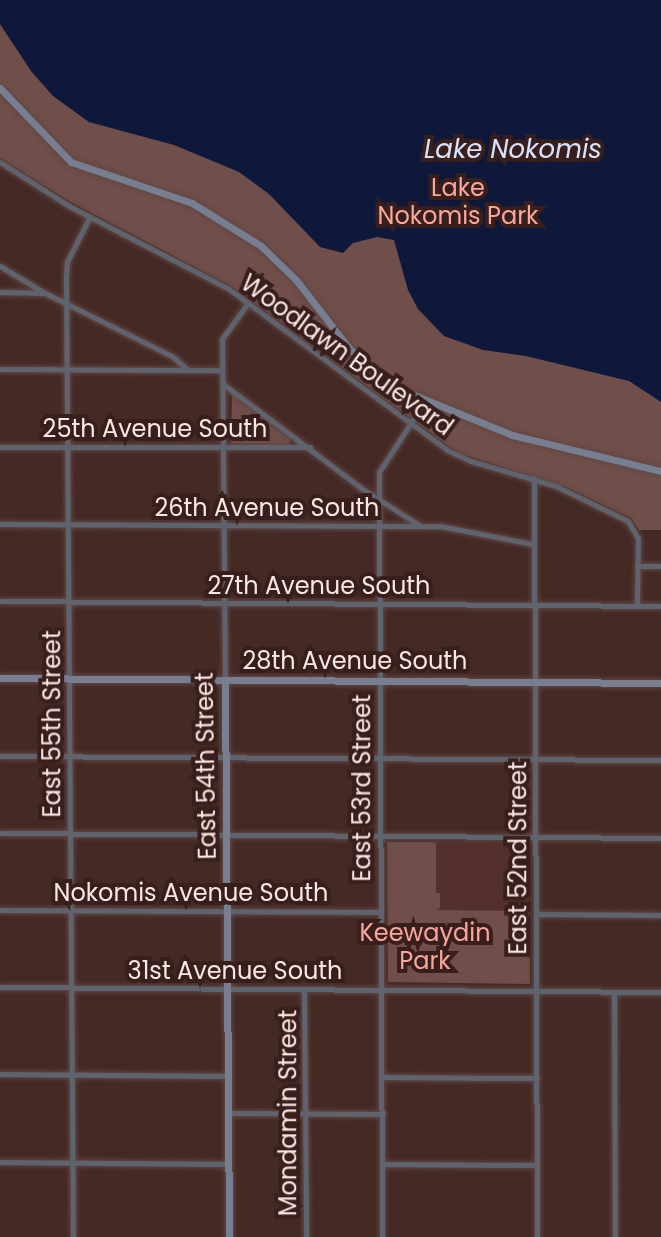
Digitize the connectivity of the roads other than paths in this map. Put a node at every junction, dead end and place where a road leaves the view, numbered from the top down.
1 (0, 88) edge
2 (0, 162) edge
3 (90, 216) junction
4 (0, 266) edge
5 (0, 292) edge
6 (45, 293) junction
7 (66, 303) junction
8 (248, 303) junction
9 (0, 369) edge
10 (67, 370) junction
11 (188, 370) junction
12 (222, 370) junction
13 (223, 383) junction
14 (425, 401) junction
15 (409, 424) junction
16 (0, 447) edge
17 (67, 447) junction
18 (310, 447) junction
19 (223, 448) junction
20 (661, 471) edge
21 (534, 478) junction
22 (379, 500) junction
23 (0, 524) edge
24 (68, 524) junction
25 (224, 526) junction
26 (379, 527) junction
27 (427, 527) junction
28 (533, 544) junction
29 (637, 566) junction
30 (661, 566) edge
31 (0, 601) edge
32 (69, 602) junction
33 (224, 603) junction
34 (379, 604) junction
35 (534, 605) junction
36 (637, 605) junction
37 (661, 606) edge
38 (0, 678) edge
39 (70, 679) junction
40 (225, 680) junction
41 (380, 681) junction
42 (534, 682) junction
43 (661, 683) edge
44 (0, 756) edge
45 (70, 756) junction
46 (226, 757) junction
47 (380, 758) junction
48 (535, 759) junction
49 (661, 760) edge
50 (0, 833) edge
51 (71, 834) junction
52 (227, 834) junction
53 (381, 835) junction
54 (536, 836) junction
55 (661, 838) edge
56 (0, 910) edge
57 (71, 911) junction
58 (227, 911) junction
59 (381, 912) junction
60 (537, 914) junction
61 (661, 915) edge
62 (0, 987) edge
63 (72, 988) junction
64 (228, 989) junction
65 (304, 990) junction
66 (382, 990) junction
67 (536, 991) junction
68 (614, 992) junction
69 (661, 992) edge
70 (0, 1074) edge
71 (72, 1075) junction
72 (228, 1076) junction
73 (383, 1077) junction
74 (537, 1078) junction
75 (229, 1113) junction
76 (306, 1113) junction
77 (383, 1114) junction
78 (0, 1162) edge
79 (73, 1162) junction
80 (228, 1164) junction
81 (382, 1164) junction
82 (537, 1165) junction
83 (73, 1237) edge
84 (229, 1237) edge
85 (306, 1237) edge
86 (382, 1237) edge
87 (537, 1237) edge
88 (615, 1237) edge

1 - 14 street
2 - 3 street, Woodlawn Boulevard
3 - 7 street, East 55th Street
3 - 8 street, Woodlawn Boulevard
4 - 6 street
5 - 6 street
6 - 7 street
7 - 10 street, East 55th Street
7 - 11 street
8 - 12 street, East 54th Street
8 - 15 street, Woodlawn Boulevard
9 - 10 street
10 - 11 street
10 - 17 street, East 55th Street
11 - 12 street
12 - 13 street, East 54th Street
13 - 18 street
13 - 19 street, East 54th Street
14 - 15 street, East 53rd Street
14 - 20 street
15 - 21 street, Woodlawn Boulevard
15 - 22 street, East 53rd Street
16 - 17 street, 25th Avenue South
17 - 19 street, 25th Avenue South
17 - 24 street, East 55th Street
18 - 19 street, 25th Avenue South
18 - 22 street
19 - 25 street, East 54th Street
21 - 28 street, East 52nd Street
21 - 29 street, Woodlawn Boulevard
22 - 26 street, East 53rd Street
22 - 27 street
23 - 24 street, 26th Avenue South
24 - 25 street, 26th Avenue South
24 - 32 street, East 55th Street
25 - 26 street, 26th Avenue South
25 - 33 street, East 54th Street
26 - 27 street, 26th Avenue South
26 - 34 street, East 53rd Street
27 - 28 street, 26th Avenue South
28 - 35 street, East 52nd Street
29 - 30 street
29 - 36 street, Woodlawn Boulevard
31 - 32 street, 27th Avenue South
32 - 33 street, 27th Avenue South
32 - 39 street, East 55th Street
33 - 34 street, 27th Avenue South
33 - 40 street, East 54th Street
34 - 35 street, 27th Avenue South
34 - 41 street, East 53rd Street
35 - 36 street, 27th Avenue South
35 - 42 street, East 52nd Street
36 - 37 street
38 - 39 street, 28th Avenue South
39 - 40 street, 28th Avenue South
39 - 45 street, East 55th Street
40 - 41 street, 28th Avenue South
40 - 46 street, East 54th Street
41 - 42 street, 28th Avenue South
41 - 47 street, East 53rd Street
42 - 43 street, 28th Avenue South
42 - 48 street, East 52nd Street
44 - 45 street
45 - 46 street
45 - 51 street, East 55th Street
46 - 47 street
46 - 52 street, East 54th Street
47 - 48 street
47 - 53 street, East 53rd Street
48 - 49 street
48 - 54 street, East 52nd Street
50 - 51 street
51 - 52 street
51 - 57 street, East 55th Street
52 - 53 street
52 - 58 street, East 54th Street
53 - 54 street
53 - 59 street, East 53rd Street
54 - 55 street
54 - 60 street, East 52nd Street
56 - 57 street, Nokomis Avenue South
57 - 58 street, Nokomis Avenue South
57 - 63 street, East 55th Street
58 - 59 street, Nokomis Avenue South
58 - 64 street, East 54th Street
59 - 66 street, East 53rd Street
60 - 61 street
60 - 67 street, East 52nd Street
62 - 63 street, 31st Avenue South
63 - 64 street, 31st Avenue South
63 - 71 street, East 55th Street
64 - 65 street, 31st Avenue South
64 - 72 street, East 54th Street
65 - 66 street, 31st Avenue South
65 - 76 street, Mondamin Street
66 - 67 street, 31st Avenue South
66 - 73 street, East 53rd Street
67 - 68 street, 31st Avenue South
67 - 74 street, East 52nd Street
68 - 69 street, 31st Avenue South
68 - 88 street
70 - 71 street
71 - 72 street
71 - 79 street, East 55th Street
72 - 75 street, East 54th Street
73 - 74 street
73 - 77 street, East 53rd Street
74 - 82 street, East 52nd Street
75 - 76 street
75 - 80 street, East 54th Street
76 - 77 street
76 - 85 street, Mondamin Street
77 - 81 street, East 53rd Street
78 - 79 street
79 - 80 street
79 - 83 street, East 55th Street
80 - 84 street, East 54th Street
81 - 82 street
81 - 86 street, East 53rd Street
82 - 87 street, East 52nd Street

